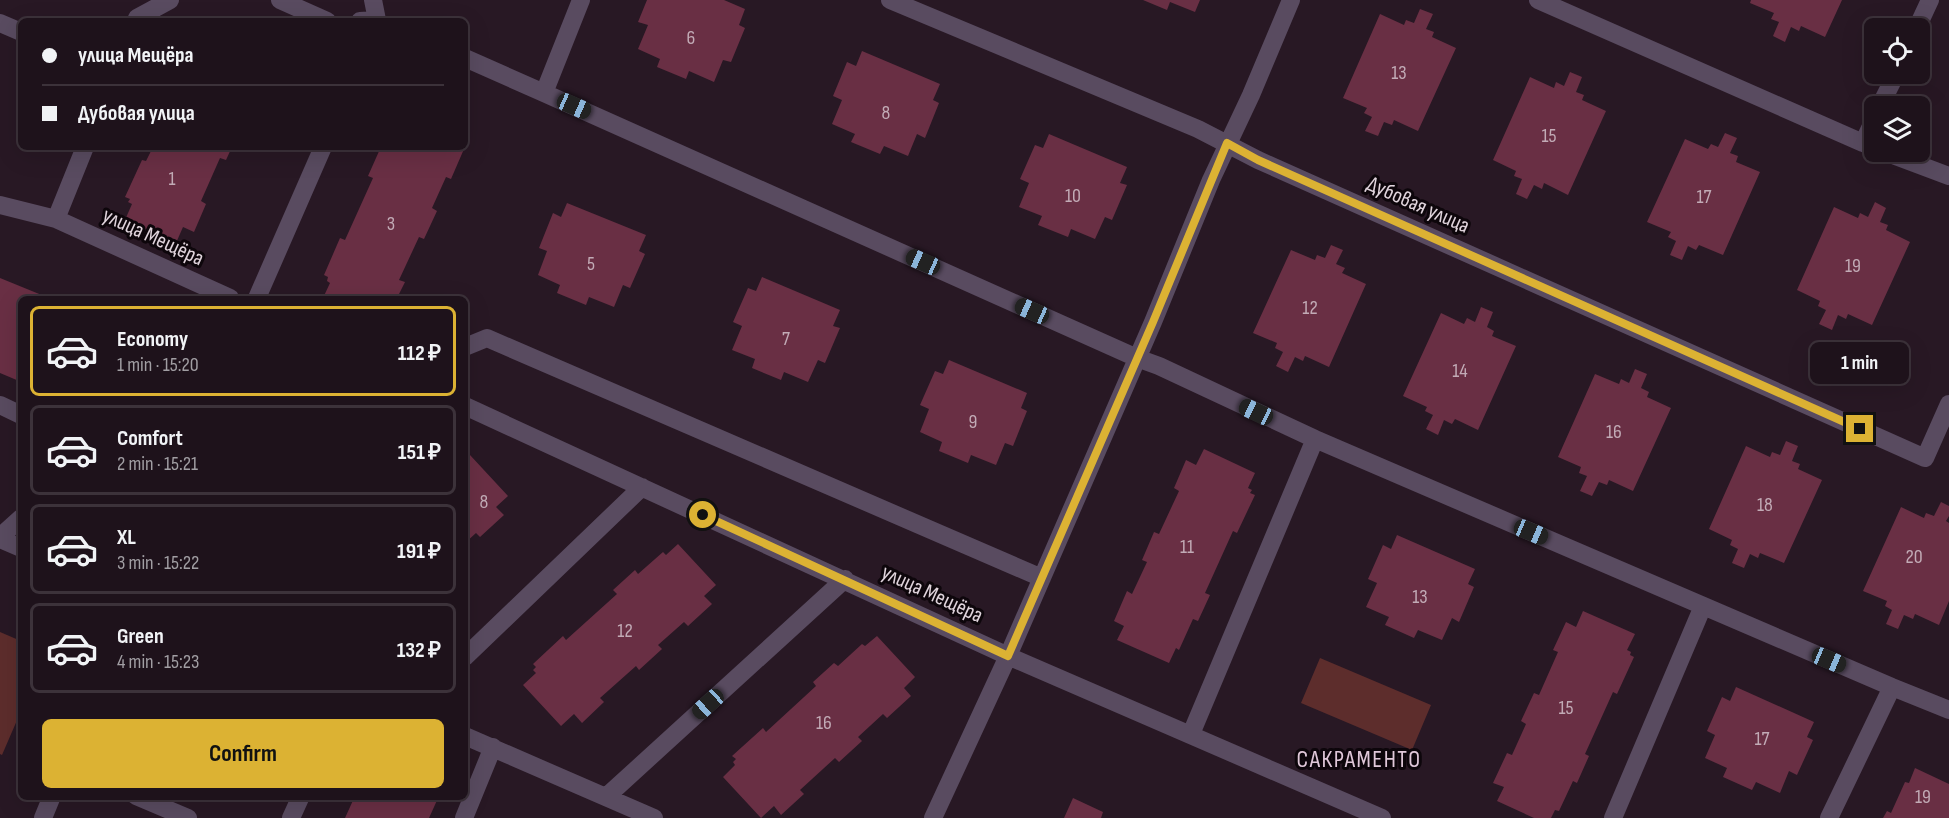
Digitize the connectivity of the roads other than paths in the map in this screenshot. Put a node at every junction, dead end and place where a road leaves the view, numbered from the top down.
1 (170, 0) edge
2 (280, 0) edge
3 (373, 0) edge
4 (581, 0) edge
5 (890, 0) edge
6 (1291, 0) edge
7 (1538, 0) edge
8 (1930, 0) edge
9 (136, 18) edge
10 (320, 18) edge
11 (377, 18) edge
12 (1922, 18) edge
13 (0, 22) edge
14 (18, 31) edge
15 (468, 59) edge
16 (544, 93) junction
17 (1227, 143) junction
18 (1864, 144) edge
19 (84, 150) edge
20 (322, 150) edge
21 (1912, 162) edge
22 (1949, 176) edge
23 (0, 205) edge
24 (56, 219) junction
25 (226, 296) edge
26 (258, 296) edge
27 (468, 346) edge
28 (1137, 358) junction
29 (1949, 404) edge
30 (0, 405) edge
31 (468, 407) edge
32 (18, 414) edge
33 (1315, 439) junction
34 (642, 487) junction
35 (18, 521) edge
36 (0, 538) edge
37 (18, 547) edge
38 (1042, 578) junction
39 (844, 579) junction
40 (1703, 606) junction
41 (468, 654) edge
42 (1008, 656) junction
43 (1892, 687) junction
44 (1949, 710) edge
45 (1191, 734) junction
46 (468, 736) edge
47 (493, 747) junction
48 (606, 797) junction
49 (50, 800) edge
50 (145, 800) edge
51 (299, 800) edge
52 (43, 818) edge
53 (188, 818) edge
54 (291, 818) edge
55 (464, 818) edge
56 (654, 818) edge
57 (933, 818) edge
58 (1382, 818) edge
59 (1613, 818) edge
60 (1829, 818) edge

1 - 9 street
2 - 10 street
3 - 11 street
4 - 16 street
5 - 17 street, Дубовая улица
6 - 17 street
7 - 18 street
8 - 12 street
13 - 14 street
15 - 16 street
16 - 28 street
17 - 28 street
17 - 29 street, Дубовая улица
19 - 24 street
20 - 26 street
21 - 22 street
23 - 24 street, улица Мещёра
24 - 25 street, улица Мещёра
27 - 38 street
28 - 33 street
28 - 38 street
30 - 32 street
31 - 34 street, улица Мещёра
33 - 40 street
33 - 45 street
34 - 39 street, улица Мещёра
34 - 41 street
35 - 36 street
36 - 37 street
38 - 42 street
39 - 42 street, улица Мещёра
39 - 48 street
40 - 43 street
40 - 59 street
42 - 45 street, улица Мещёра
42 - 57 street
43 - 44 street
43 - 60 street
45 - 58 street, улица Мещёра
46 - 47 street
47 - 48 street
47 - 55 street
48 - 56 street
49 - 52 street
50 - 53 street
51 - 54 street

